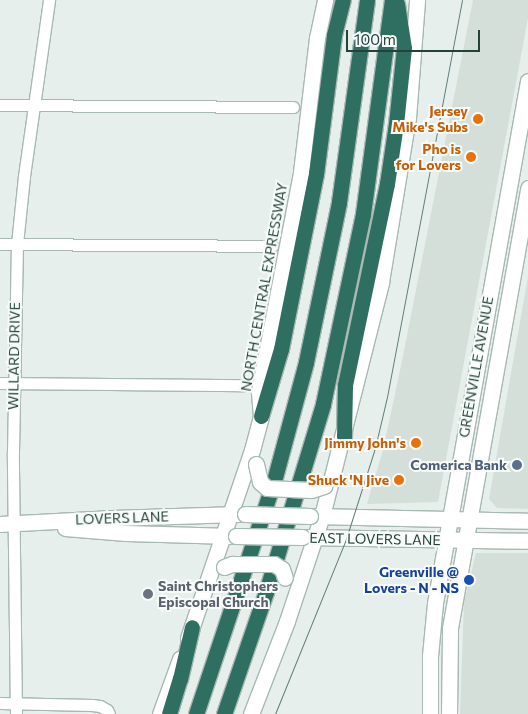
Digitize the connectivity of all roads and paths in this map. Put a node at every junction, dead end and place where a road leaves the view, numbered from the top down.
1 (50, 0) edge
2 (325, 0) edge
3 (343, 0) edge
4 (367, 0) edge
5 (392, 0) edge
6 (396, 0) edge
7 (418, 0) edge
8 (528, 81) edge
9 (0, 105) edge
10 (34, 105) junction
11 (293, 107) dead end
12 (528, 188) edge
13 (0, 244) edge
14 (17, 244) junction
15 (272, 246) dead end
16 (0, 383) edge
17 (14, 383) junction
18 (242, 385) dead end
19 (261, 416) junction
20 (344, 437) junction
21 (254, 457) junction
22 (335, 472) junction
23 (229, 515) junction
24 (316, 516) junction
25 (451, 519) junction
26 (469, 520) junction
27 (528, 521) edge
28 (7, 524) edge
29 (229, 536) junction
30 (308, 537) junction
31 (447, 540) junction
32 (465, 540) junction
33 (528, 541) edge
34 (207, 581) junction
35 (287, 621) junction
36 (192, 627) junction
37 (0, 703) edge
38 (16, 709) edge
39 (108, 712) edge
40 (160, 714) edge
41 (169, 714) edge
42 (196, 714) edge
43 (224, 714) edge
44 (251, 714) edge
45 (430, 714) edge
46 (448, 714) edge

1 - 10 street, WILLARD DRIVE
2 - 19 main road, NORTH CENTRAL EXPRESSWAY
3 - 19 highway
4 - 42 highway
5 - 43 highway
6 - 20 highway
7 - 20 main road
8 - 25 main road, GREENVILLE AVENUE
9 - 10 street
10 - 11 street
10 - 14 street, WILLARD DRIVE
12 - 26 main road, GREENVILLE AVENUE
13 - 14 street
14 - 15 street
14 - 17 street, WILLARD DRIVE
16 - 17 street
17 - 18 street
17 - 28 street, WILLARD DRIVE
19 - 21 main road, NORTH CENTRAL EXPRESSWAY
20 - 22 main road
21 - 22 main road, bridge
21 - 23 main road, NORTH CENTRAL EXPRESSWAY
22 - 24 main road
23 - 24 main road, EAST LOVERS LANE, bridge
23 - 28 main road, LOVERS LANE
23 - 29 main road, NORTH CENTRAL EXPRESSWAY
24 - 25 main road, EAST LOVERS LANE
24 - 30 main road
25 - 26 main road, EAST LOVERS LANE
25 - 31 main road, GREENVILLE AVENUE
26 - 27 main road, EAST LOVERS LANE
26 - 32 main road, GREENVILLE AVENUE
28 - 29 main road, LOVERS LANE
28 - 38 street, WILLARD DRIVE
29 - 30 main road, EAST LOVERS LANE, bridge
29 - 34 main road, NORTH CENTRAL EXPRESSWAY
30 - 31 main road, EAST LOVERS LANE
30 - 35 main road
31 - 32 main road, EAST LOVERS LANE
31 - 45 main road, GREENVILLE AVENUE
32 - 33 main road, EAST LOVERS LANE
32 - 46 main road, GREENVILLE AVENUE
34 - 35 main road, bridge
34 - 36 main road, NORTH CENTRAL EXPRESSWAY
35 - 44 main road
36 - 40 main road, NORTH CENTRAL EXPRESSWAY
36 - 41 highway
37 - 38 street
38 - 39 street

